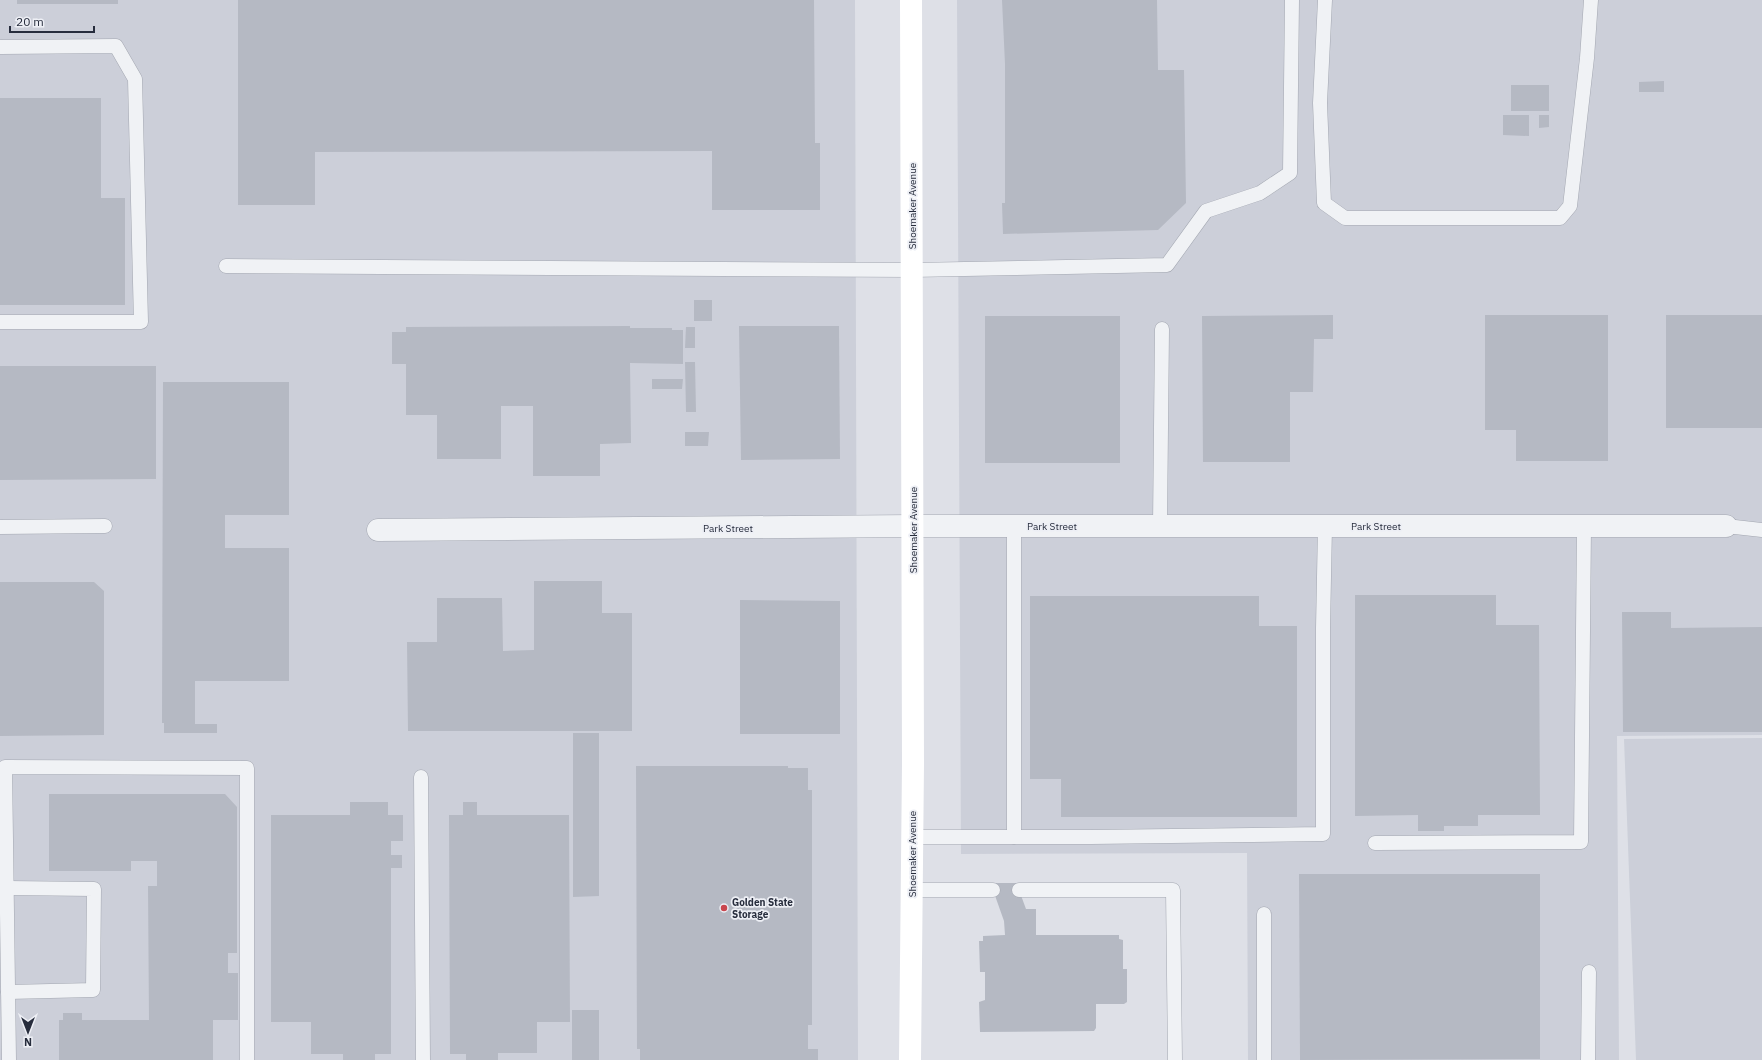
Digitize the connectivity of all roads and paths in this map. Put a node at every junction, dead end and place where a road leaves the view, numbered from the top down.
1 (911, 0) edge
2 (1292, 0) edge
3 (1325, 0) edge
4 (1591, 0) edge
5 (0, 47) edge
6 (226, 266) dead end
7 (912, 270) junction
8 (0, 322) edge
9 (1162, 329) dead end
10 (105, 526) dead end
11 (913, 526) junction
12 (1014, 526) junction
13 (1160, 526) junction
14 (1325, 526) junction
15 (1584, 526) junction
16 (1726, 526) joint
17 (0, 527) edge
18 (378, 530) dead end
19 (1762, 530) edge
20 (421, 777) dead end
21 (912, 837) junction
22 (1014, 837) junction
23 (1375, 843) dead end
24 (7, 888) junction
25 (912, 890) junction
26 (993, 890) dead end
27 (1019, 890) dead end
28 (1264, 914) dead end
29 (1589, 972) dead end
30 (8, 992) junction
31 (9, 1060) edge
32 (247, 1060) edge
33 (423, 1060) edge
34 (910, 1060) edge
35 (1175, 1060) edge
36 (1264, 1060) edge
37 (1588, 1060) edge

1 - 7 main road, Shoemaker Avenue
2 - 7 lane
3 - 4 lane
5 - 8 lane
6 - 7 lane
7 - 11 main road, Shoemaker Avenue
9 - 13 lane
10 - 17 lane
11 - 12 street, Park Street
11 - 18 street, Park Street
11 - 21 main road, Shoemaker Avenue
12 - 13 street, Park Street
12 - 22 lane
13 - 14 street, Park Street
14 - 15 street, Park Street
14 - 22 lane
15 - 16 street, Park Street
15 - 23 lane
16 - 19 lane
20 - 33 lane
21 - 22 lane
21 - 25 main road, Shoemaker Avenue
24 - 30 lane
24 - 30 lane
24 - 32 lane
25 - 26 lane
25 - 34 main road, Shoemaker Avenue
27 - 35 lane
28 - 36 lane
29 - 37 lane
30 - 31 lane

